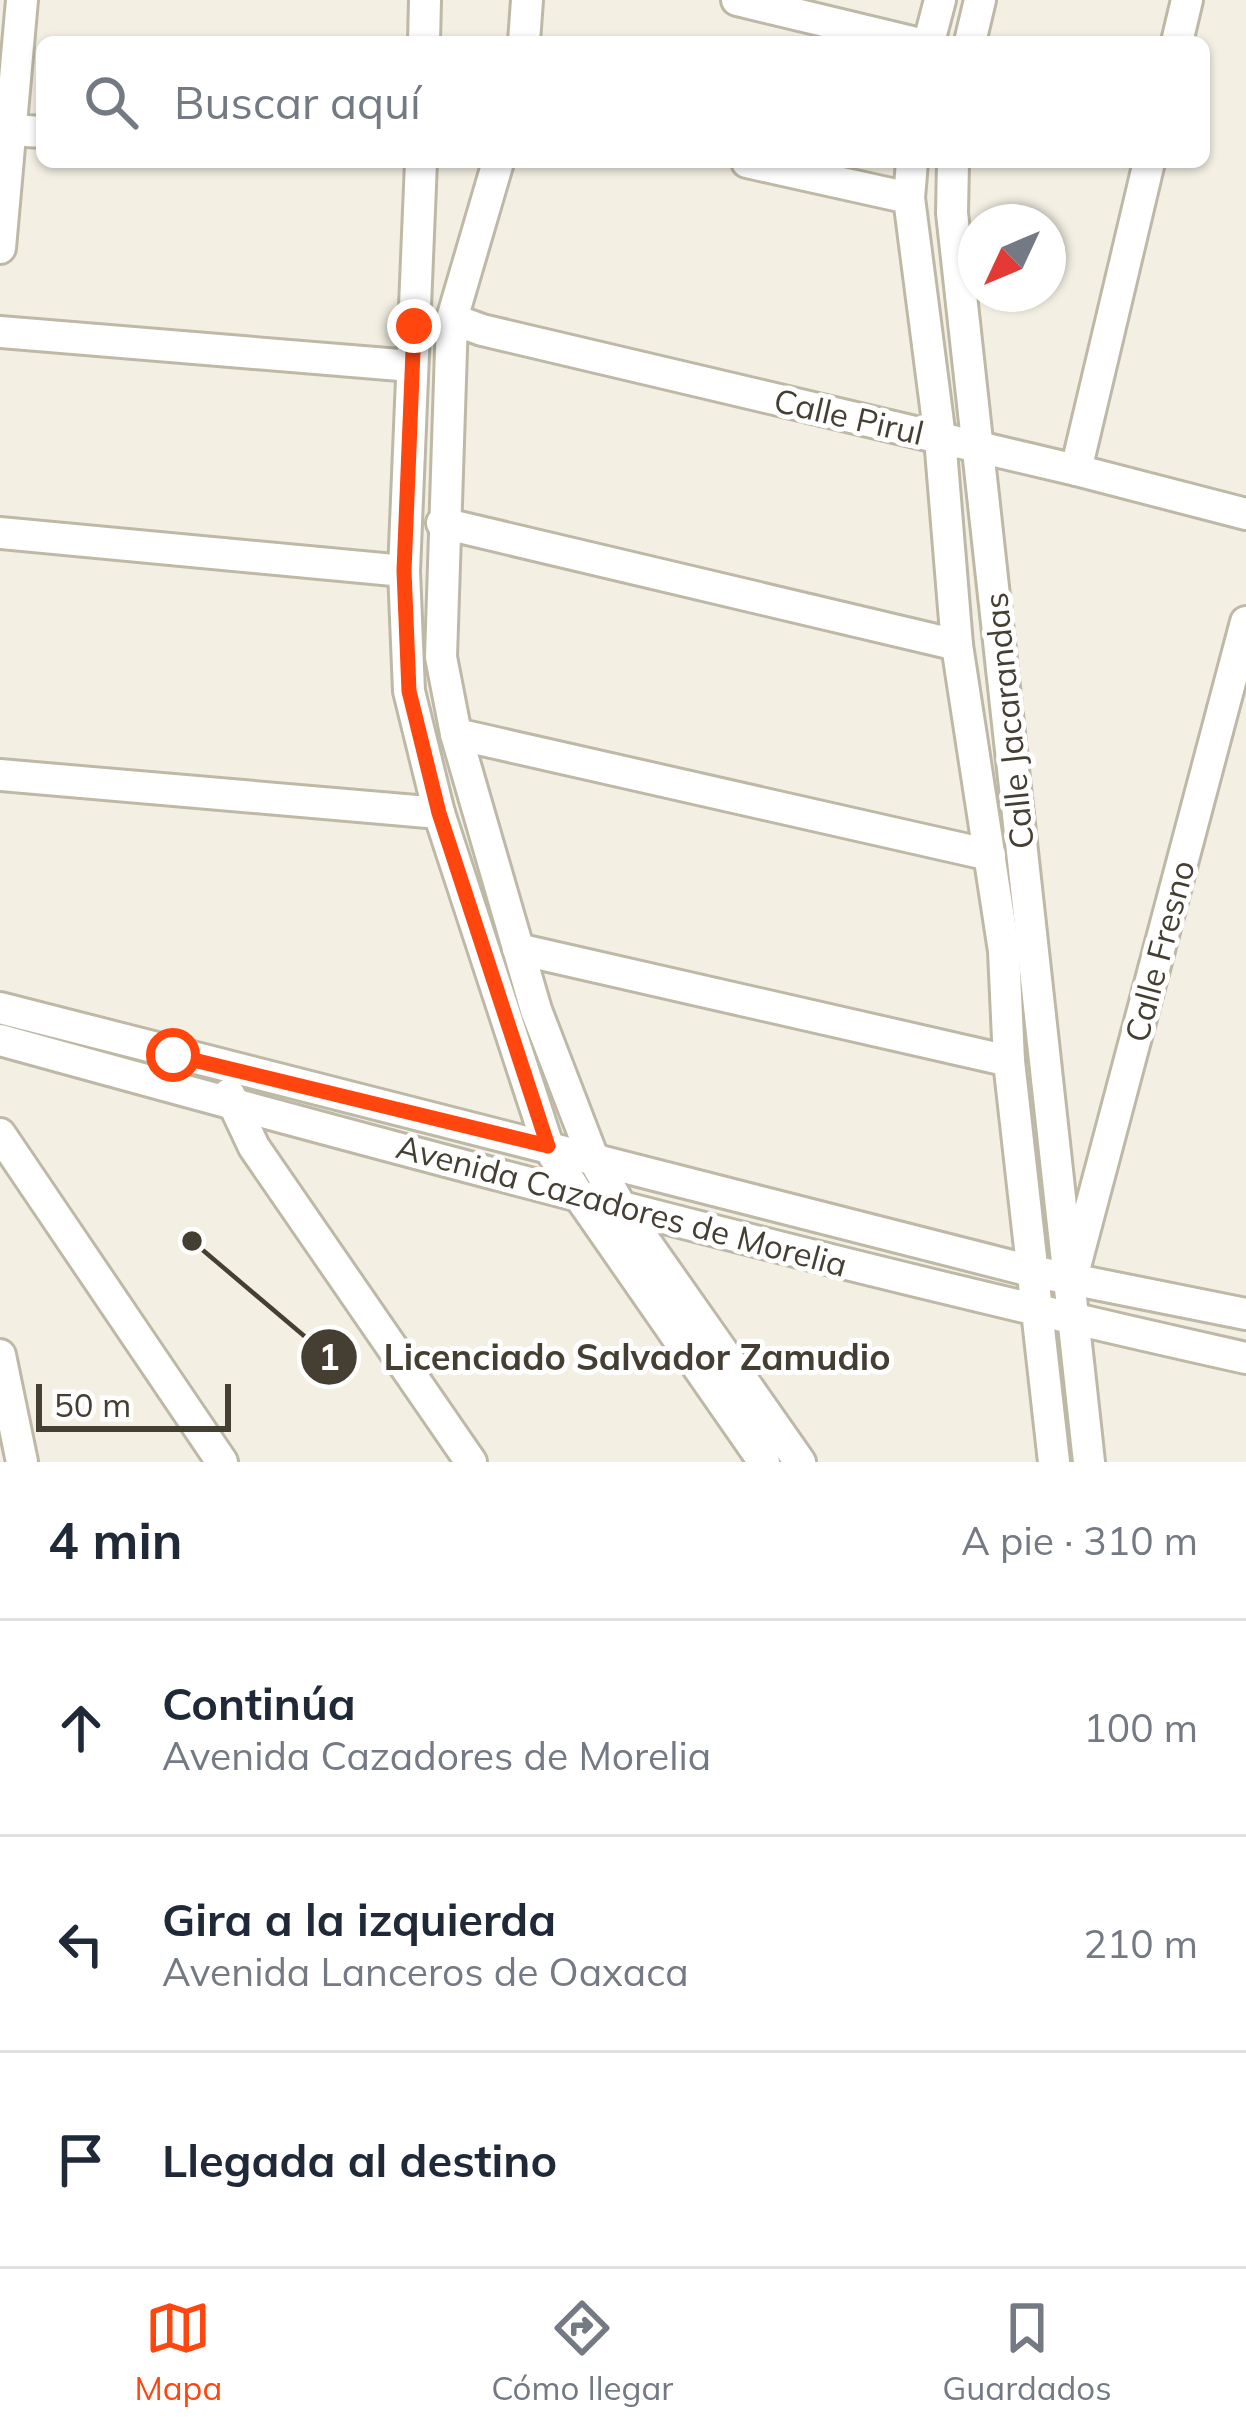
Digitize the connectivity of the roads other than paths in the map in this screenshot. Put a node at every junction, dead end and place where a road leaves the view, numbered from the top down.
1 (22, 0) edge
2 (424, 0) edge
3 (526, 0) edge
4 (737, 0) edge
5 (940, 0) edge
6 (980, 0) edge
7 (1187, 0) edge
8 (424, 36) edge
9 (524, 36) edge
10 (887, 36) edge
11 (931, 36) edge
12 (971, 36) edge
13 (1178, 36) edge
14 (27, 131) edge
15 (421, 168) edge
16 (496, 168) edge
17 (774, 168) edge
18 (912, 168) edge
19 (953, 168) edge
20 (1148, 168) edge
21 (909, 198) junction
22 (0, 248) edge
23 (452, 320) junction
24 (0, 332) edge
25 (412, 366) junction
26 (940, 438) junction
27 (979, 448) junction
28 (1076, 470) junction
29 (1246, 514) edge
30 (442, 523) junction
31 (0, 533) edge
32 (404, 571) junction
33 (1246, 622) edge
34 (957, 645) junction
35 (456, 734) junction
36 (975, 753) junction
37 (1011, 753) junction
38 (0, 776) edge
39 (439, 813) junction
40 (990, 855) junction
41 (518, 949) junction
42 (1019, 952) junction
43 (0, 1008) edge
44 (0, 1040) edge
45 (1009, 1061) junction
46 (217, 1067) junction
47 (233, 1104) junction
48 (0, 1134) edge
49 (548, 1146) junction
50 (593, 1158) junction
51 (577, 1193) junction
52 (621, 1207) junction
53 (1031, 1271) junction
54 (1071, 1280) junction
55 (1040, 1312) junction
56 (1246, 1314) edge
57 (1076, 1320) junction
58 (0, 1355) edge
59 (1246, 1358) edge
60 (22, 1462) edge
61 (222, 1462) edge
62 (471, 1462) edge
63 (764, 1462) edge
64 (800, 1462) edge
65 (1054, 1462) edge
66 (1089, 1462) edge

1 - 14 street
2 - 8 street
3 - 9 street
4 - 10 street
5 - 11 street
6 - 12 street
7 - 13 street
14 - 22 street
15 - 25 street
16 - 23 street
17 - 21 street
18 - 21 street, Calle Jacarandas
19 - 27 street, Calle Jacarandas
20 - 28 street
21 - 26 street, Calle Jacarandas
23 - 26 street, Calle Pirul
23 - 30 street
24 - 25 street
25 - 32 street
26 - 27 street, Calle Pirul
26 - 34 street, Calle Jacarandas
27 - 28 street, Calle Pirul
27 - 37 street, Calle Jacarandas
28 - 29 street, Calle Pirul
30 - 34 street
30 - 35 street
31 - 32 street
32 - 39 street
33 - 54 street, Calle Fresno
34 - 36 street, Calle Jacarandas
35 - 40 street
35 - 41 street
36 - 37 street
36 - 40 street, Calle Jacarandas
37 - 42 street, Calle Jacarandas
38 - 39 street
39 - 49 street
40 - 42 street, Calle Jacarandas
41 - 45 street
41 - 50 street
42 - 45 street, Calle Jacarandas
42 - 54 street, Calle Jacarandas
43 - 46 street, Avenida Cazadores de Morelia
44 - 47 street, Avenida Cazadores de Morelia
45 - 53 street, Calle Jacarandas
46 - 47 street
46 - 49 street, Avenida Cazadores de Morelia
47 - 51 street, Avenida Cazadores de Morelia
47 - 62 street
48 - 61 street
49 - 50 street, Avenida Cazadores de Morelia
49 - 51 street
50 - 52 street
50 - 53 street, Avenida Cazadores de Morelia
51 - 52 street, Avenida Cazadores de Morelia
51 - 63 street
52 - 55 street, Avenida Cazadores de Morelia
52 - 64 street
53 - 54 street, Avenida Cazadores de Morelia
53 - 55 street, Calle Jacarandas
54 - 56 street, Avenida Cazadores de Morelia
54 - 57 street, Calle Jacarandas
55 - 57 street, Avenida Cazadores de Morelia
55 - 65 street, Calle Jacarandas
57 - 59 street, Avenida Cazadores de Morelia
57 - 66 street, Calle Jacarandas
58 - 60 street

